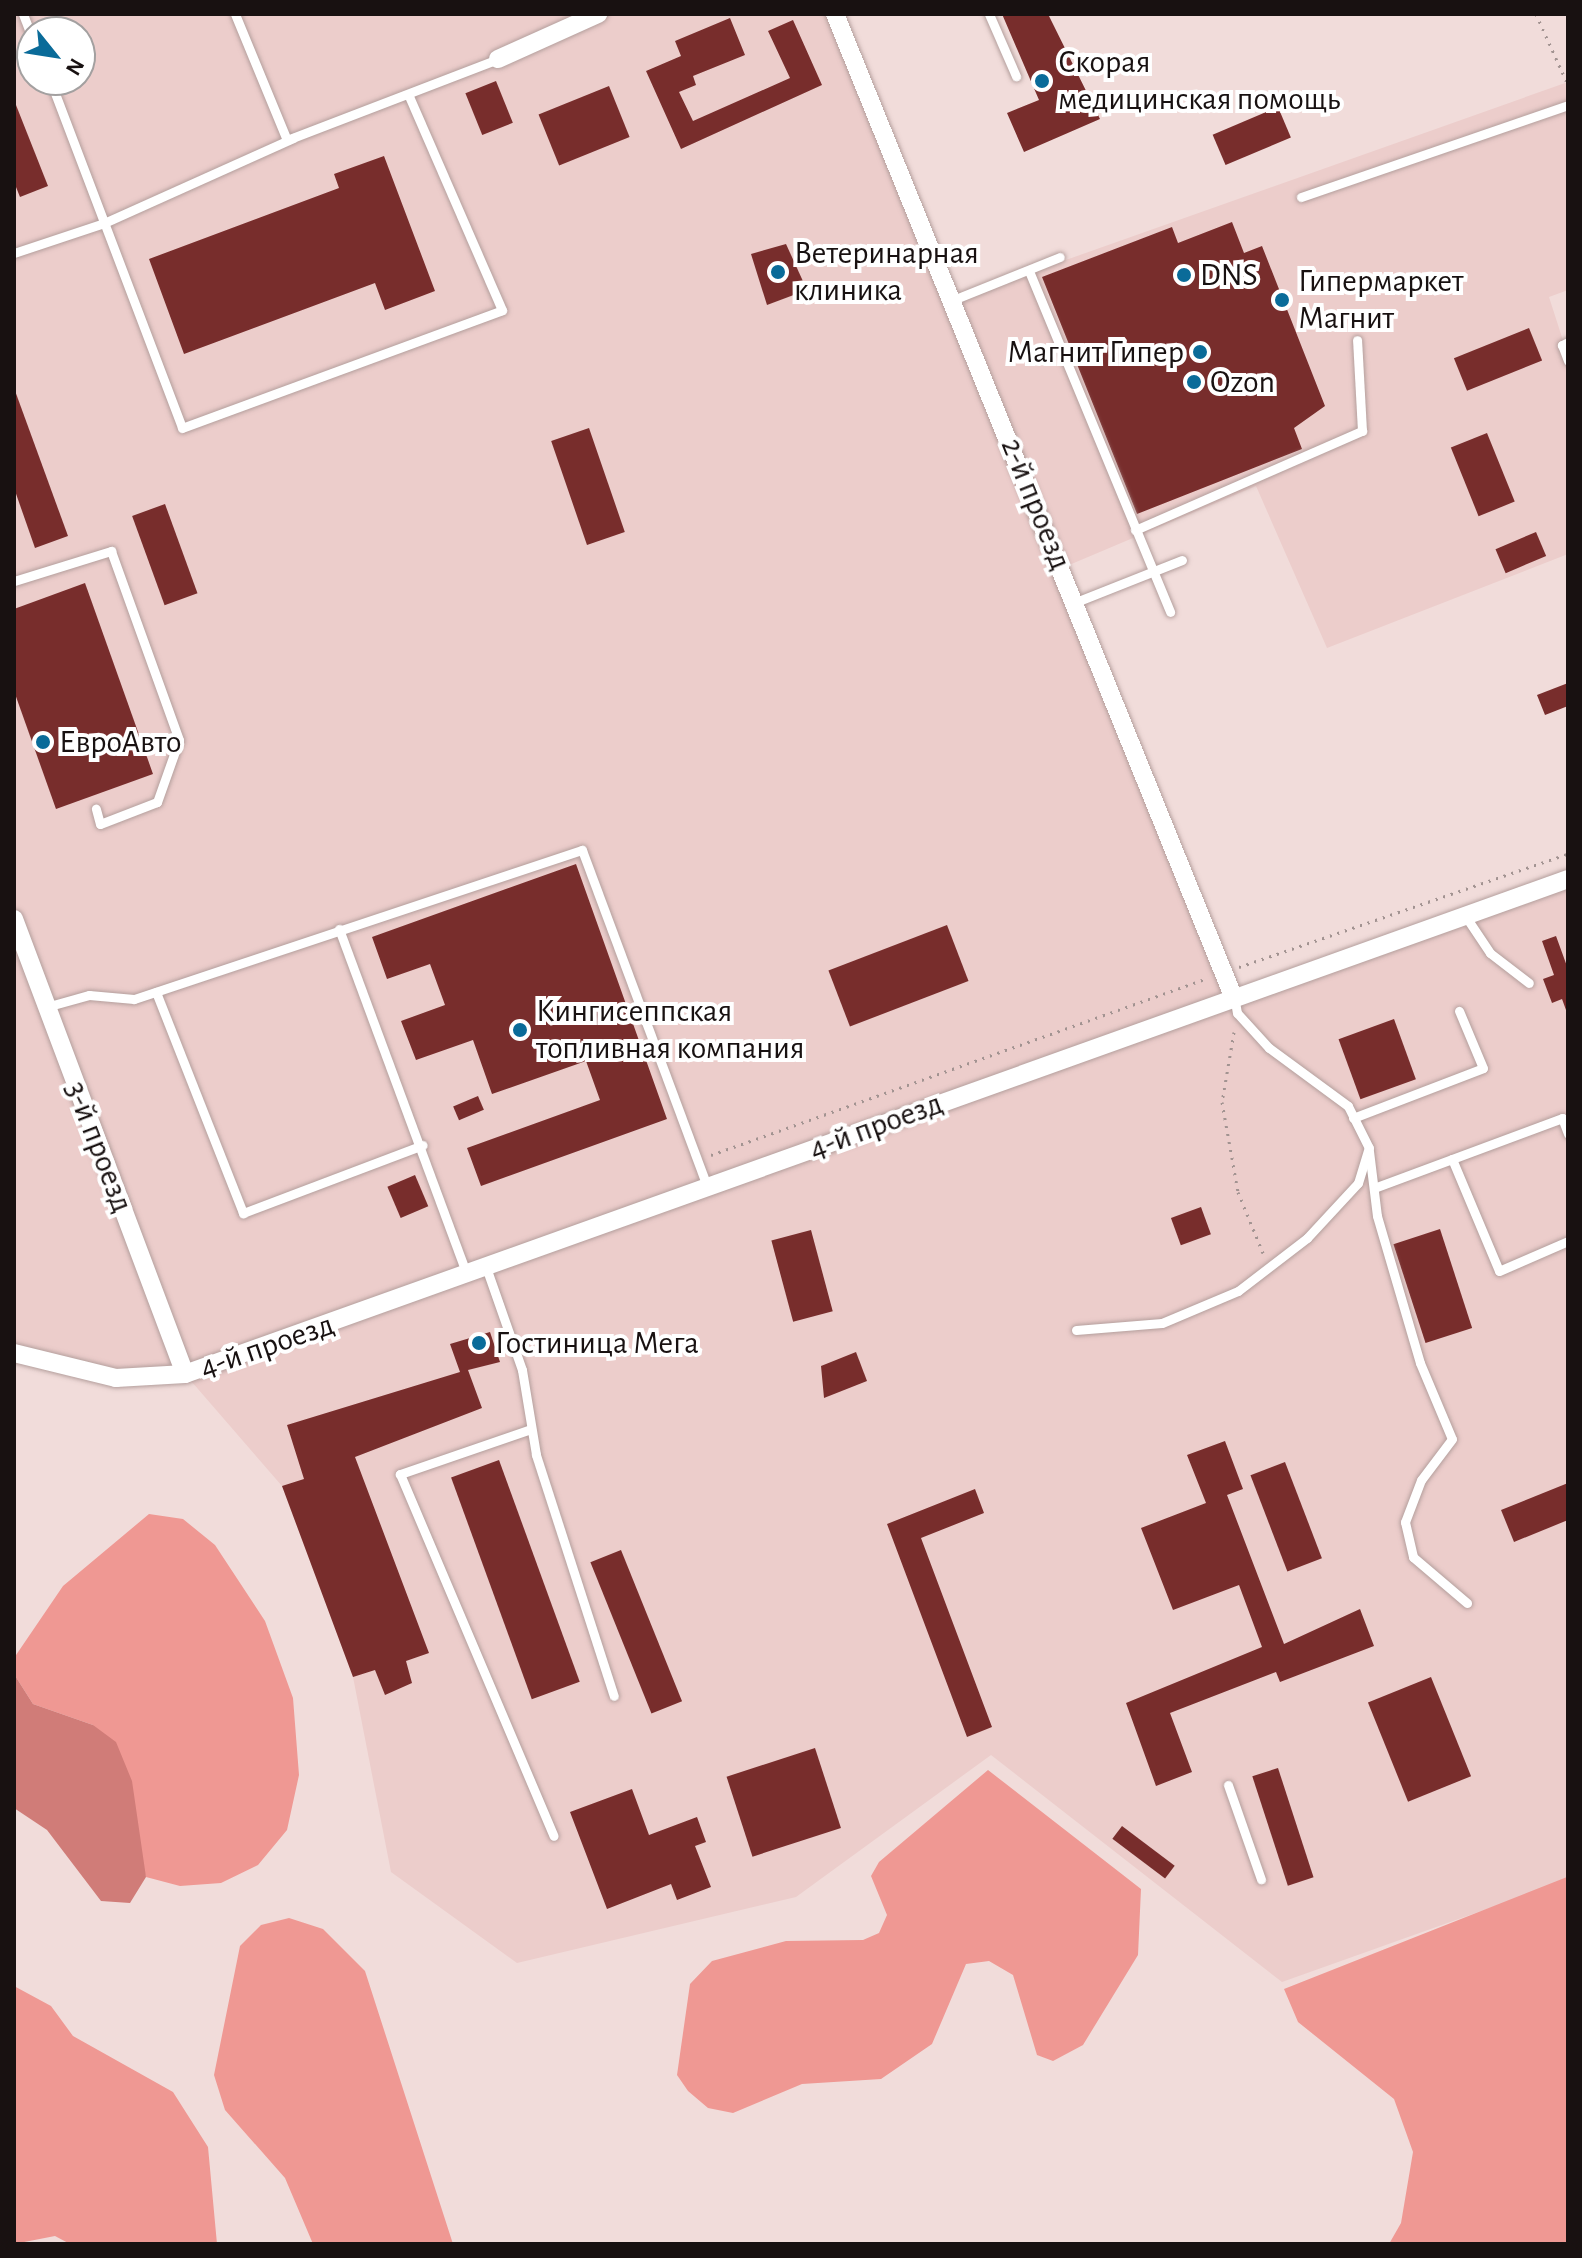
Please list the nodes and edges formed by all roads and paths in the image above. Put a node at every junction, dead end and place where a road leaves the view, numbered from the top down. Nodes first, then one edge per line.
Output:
1 (235, 14) edge
2 (598, 14) edge
3 (835, 14) edge
4 (989, 14) edge
5 (1536, 14) edge
6 (498, 59) joint
7 (1016, 76) dead end
8 (1568, 85) edge
9 (56, 96) edge
10 (409, 96) junction
11 (1568, 105) edge
12 (296, 137) junction
13 (1301, 197) dead end
14 (104, 223) junction
15 (14, 253) edge
16 (1060, 257) dead end
17 (1029, 271) junction
18 (953, 300) junction
19 (1357, 340) dead end
20 (1568, 342) edge
21 (1568, 361) edge
22 (1135, 530) junction
23 (1182, 560) dead end
24 (1152, 572) junction
25 (14, 581) edge
26 (1076, 602) junction
27 (1170, 612) dead end
28 (96, 809) dead end
29 (1568, 854) edge
30 (1568, 879) edge
31 (1464, 914) junction
32 (14, 919) edge
33 (339, 929) junction
34 (1224, 972) junction
35 (1529, 983) dead end
36 (156, 992) junction
37 (1235, 1004) junction
38 (46, 1007) junction
39 (1459, 1011) dead end
40 (1353, 1118) junction
41 (1568, 1134) edge
42 (423, 1145) junction
43 (1369, 1148) junction
44 (1452, 1159) junction
45 (697, 1161) junction
46 (708, 1188) junction
47 (1374, 1188) junction
48 (1568, 1241) edge
49 (1269, 1267) junction
50 (487, 1270) junction
51 (468, 1276) junction
52 (1076, 1330) dead end
53 (14, 1353) edge
54 (185, 1374) junction
55 (531, 1429) junction
56 (1467, 1603) dead end
57 (614, 1696) dead end
58 (1228, 1785) dead end
59 (554, 1836) dead end
60 (1261, 1879) dead end

1 - 12 lane
2 - 6 street
3 - 18 street, 2-й проезд
4 - 7 lane
5 - 8 path
6 - 10 lane
9 - 14 lane
10 - 12 lane
10 - 14 lane
11 - 13 lane
12 - 14 lane
14 - 15 lane
16 - 17 lane
17 - 18 lane
17 - 22 lane
18 - 26 street, 2-й проезд
19 - 22 lane
20 - 21 lane
22 - 24 lane
23 - 24 lane
24 - 26 lane
24 - 27 lane
25 - 28 lane
26 - 34 street, 2-й проезд
29 - 34 path
30 - 31 street, 4-й проезд
31 - 35 lane
31 - 37 street, 4-й проезд
32 - 38 street, 3-й проезд
33 - 36 lane
33 - 42 lane
33 - 45 lane
34 - 37 street, 2-й проезд
34 - 45 path
36 - 38 lane
36 - 42 lane
37 - 40 lane
37 - 46 street, 4-й проезд
37 - 49 path
38 - 54 street, 3-й проезд
39 - 40 lane
40 - 43 lane
41 - 44 lane
42 - 51 lane
43 - 47 lane
43 - 49 lane
44 - 47 lane
44 - 48 lane
45 - 46 lane
46 - 50 street, 4-й проезд
47 - 56 lane
49 - 52 lane
50 - 51 street, 4-й проезд
50 - 55 lane
51 - 54 street, 4-й проезд
53 - 54 street, 4-й проезд
55 - 57 lane
55 - 59 lane
58 - 60 lane

